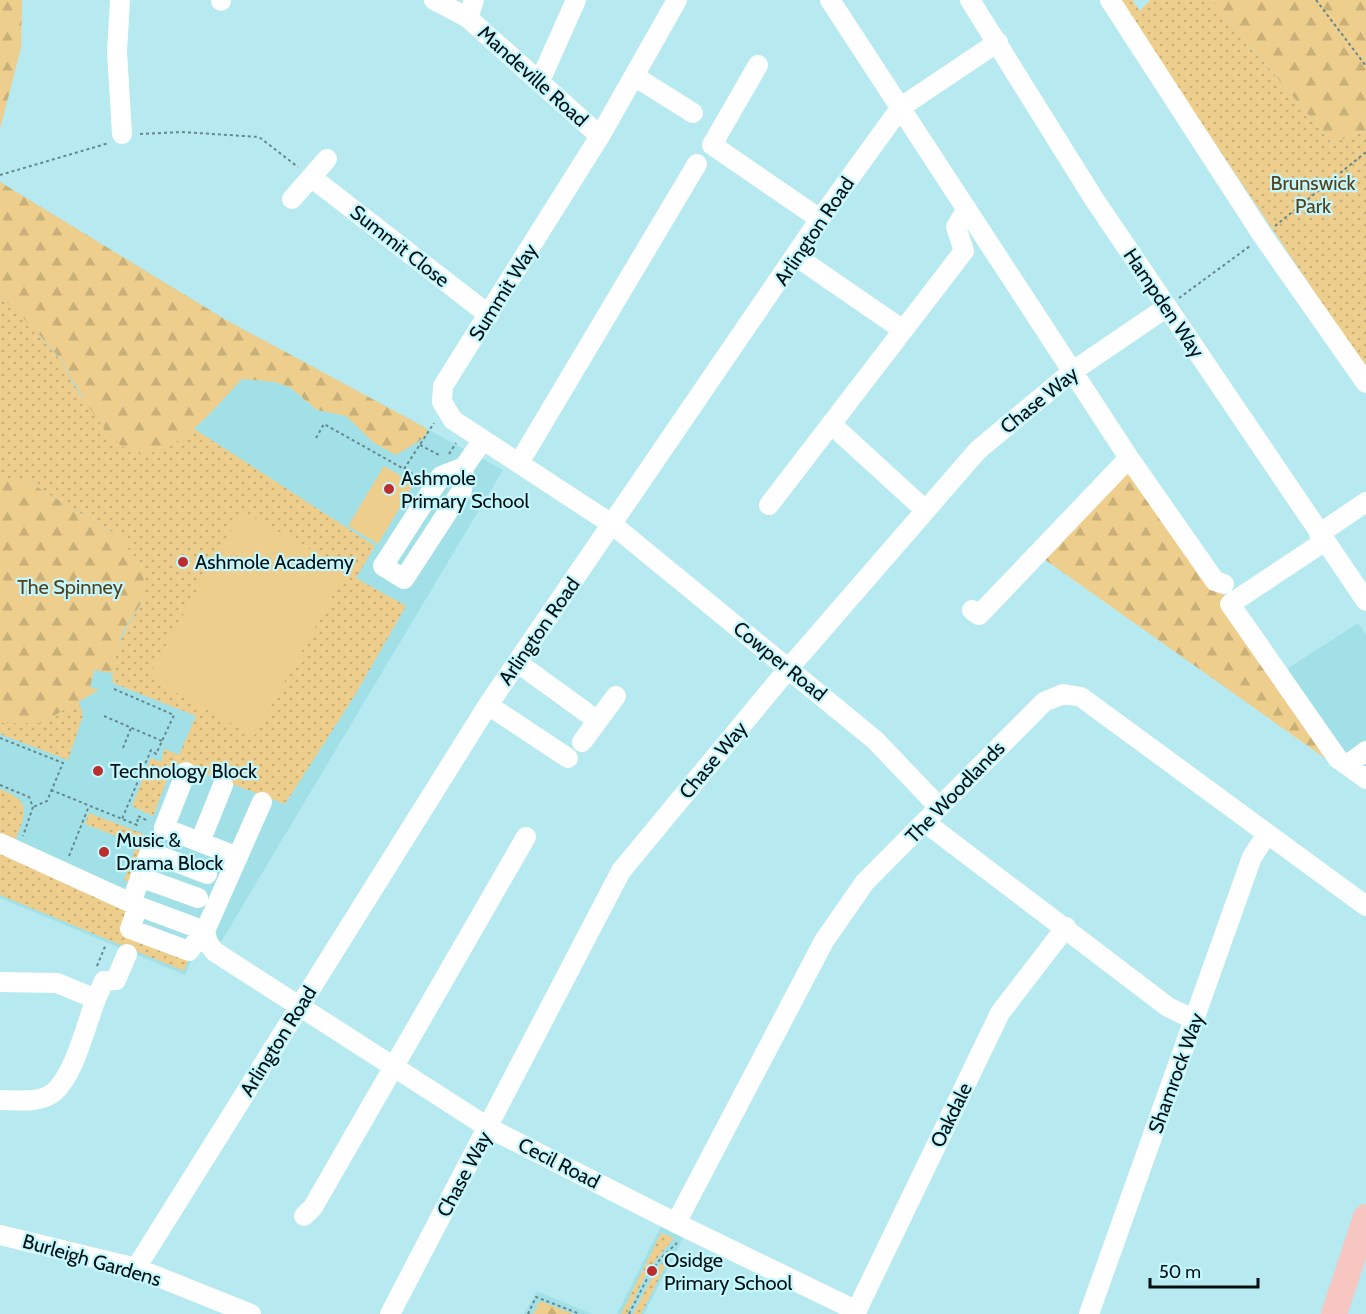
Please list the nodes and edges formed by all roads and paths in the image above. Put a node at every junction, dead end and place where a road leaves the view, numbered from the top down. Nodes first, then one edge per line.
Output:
1 (120, 0) edge
2 (434, 0) edge
3 (576, 0) edge
4 (677, 0) edge
5 (831, 0) edge
6 (970, 0) edge
7 (1110, 0) edge
8 (1316, 0) edge
9 (471, 9) edge
10 (998, 42) junction
11 (758, 65) dead end
12 (1366, 66) edge
13 (634, 76) junction
14 (540, 81) junction
15 (901, 107) junction
16 (693, 113) dead end
17 (122, 134) junction
18 (600, 136) junction
19 (327, 159) dead end
20 (698, 164) dead end
21 (0, 175) edge
22 (311, 177) junction
23 (292, 199) dead end
24 (967, 209) junction
25 (820, 219) junction
26 (797, 257) junction
27 (1167, 307) junction
28 (489, 315) junction
29 (903, 330) junction
30 (1073, 371) junction
31 (1366, 382) edge
32 (448, 412) junction
33 (831, 424) junction
34 (465, 428) junction
35 (316, 438) dead end
36 (483, 440) junction
37 (420, 445) junction
38 (1129, 458) junction
39 (519, 463) junction
40 (464, 467) junction
41 (1366, 502) edge
42 (769, 505) dead end
43 (925, 510) junction
44 (613, 525) junction
45 (1322, 538) junction
46 (1224, 584) dead end
47 (1366, 601) edge
48 (972, 610) dead end
49 (518, 663) junction
50 (789, 668) junction
51 (114, 688) dead end
52 (616, 696) dead end
53 (488, 705) junction
54 (104, 716) dead end
55 (598, 721) junction
56 (131, 728) junction
57 (0, 738) edge
58 (162, 741) junction
59 (123, 748) dead end
60 (1366, 751) edge
61 (1347, 765) junction
62 (186, 772) dead end
63 (1366, 778) edge
64 (0, 785) edge
65 (223, 785) dead end
66 (51, 790) junction
67 (262, 802) dead end
68 (89, 806) junction
69 (33, 807) junction
70 (939, 807) junction
71 (122, 819) junction
72 (926, 823) junction
73 (164, 828) junction
74 (1267, 834) junction
75 (526, 837) dead end
76 (200, 842) junction
77 (9, 846) edge
78 (238, 857) junction
79 (63, 871) junction
80 (207, 874) dead end
81 (140, 877) junction
82 (198, 898) dead end
83 (134, 904) junction
84 (1365, 904) edge
85 (1066, 927) junction
86 (209, 942) junction
87 (127, 954) dead end
88 (0, 982) edge
89 (96, 999) junction
90 (299, 1008) junction
91 (1195, 1020) junction
92 (396, 1066) junction
93 (0, 1100) edge
94 (489, 1128) junction
95 (304, 1216) dead end
96 (1366, 1217) edge
97 (680, 1225) junction
98 (0, 1234) edge
99 (136, 1268) junction
100 (856, 1312) edge
101 (251, 1314) edge
102 (390, 1314) edge
103 (528, 1314) edge
104 (580, 1314) edge
105 (629, 1314) edge
106 (1089, 1314) edge
107 (1334, 1314) edge

1 - 17 street
2 - 9 street, Mandeville Road
3 - 14 street
4 - 13 street, Summit Way
5 - 15 street
6 - 10 street, Hampden Way
7 - 31 street
8 - 12 path
9 - 14 street, Mandeville Road
10 - 15 street, Arlington Road
10 - 27 street, Hampden Way
11 - 25 street
13 - 16 street
13 - 18 street, Summit Way
14 - 18 street, Mandeville Road
15 - 24 street
15 - 25 street, Arlington Road
17 - 21 path
17 - 22 path
18 - 28 street, Summit Way
19 - 22 street
20 - 39 street
22 - 23 street
22 - 28 street, Summit Close
24 - 29 street
24 - 30 street
25 - 26 street, Arlington Road
26 - 29 street
26 - 44 street, Arlington Road
27 - 30 street, Chase Way
27 - 45 street, Hampden Way
28 - 32 street, Summit Way
29 - 33 street
30 - 38 street
30 - 43 street, Chase Way
32 - 34 street
32 - 37 path
33 - 42 street
33 - 43 street
34 - 36 street
34 - 37 path
35 - 37 path
36 - 39 street
36 - 40 street
38 - 46 street
38 - 48 street
39 - 44 street
40 - 40 street
41 - 45 street
43 - 50 street, Chase Way
44 - 49 street, Arlington Road
44 - 50 street, Cowper Road
45 - 47 street, Hampden Way
45 - 61 street
49 - 53 street, Arlington Road
49 - 55 street
50 - 70 street, Cowper Road
50 - 94 street, Chase Way
51 - 58 path
52 - 55 street
53 - 55 street
53 - 90 street, Arlington Road
54 - 56 path
56 - 58 path
56 - 59 path
57 - 66 path
58 - 71 path
60 - 61 street
61 - 63 street
62 - 73 street
64 - 69 path
65 - 76 street
66 - 68 path
66 - 69 path
67 - 78 street
68 - 71 path
68 - 79 path
69 - 77 path
70 - 72 street, The Woodlands
70 - 74 street, The Woodlands
71 - 73 path
72 - 85 street
72 - 97 street, The Woodlands
73 - 76 street
74 - 84 street, The Woodlands
74 - 91 street, Shamrock Way
75 - 92 street
76 - 78 street
77 - 79 street
78 - 86 street
79 - 83 street
80 - 81 street
81 - 82 street
81 - 83 street
83 - 86 street
85 - 91 street
85 - 100 street, Oakdale
86 - 90 street, Cecil Road
87 - 89 street
88 - 89 street
89 - 93 street
90 - 92 street, Cecil Road
90 - 99 street, Arlington Road
91 - 106 street, Shamrock Way
92 - 94 street, Cecil Road
92 - 95 street
94 - 97 street, Cecil Road
94 - 102 street, Chase Way
96 - 107 main road
97 - 100 street, Cecil Road
97 - 105 path
98 - 99 street, Burleigh Gardens
99 - 101 street, Burleigh Gardens
103 - 104 path

